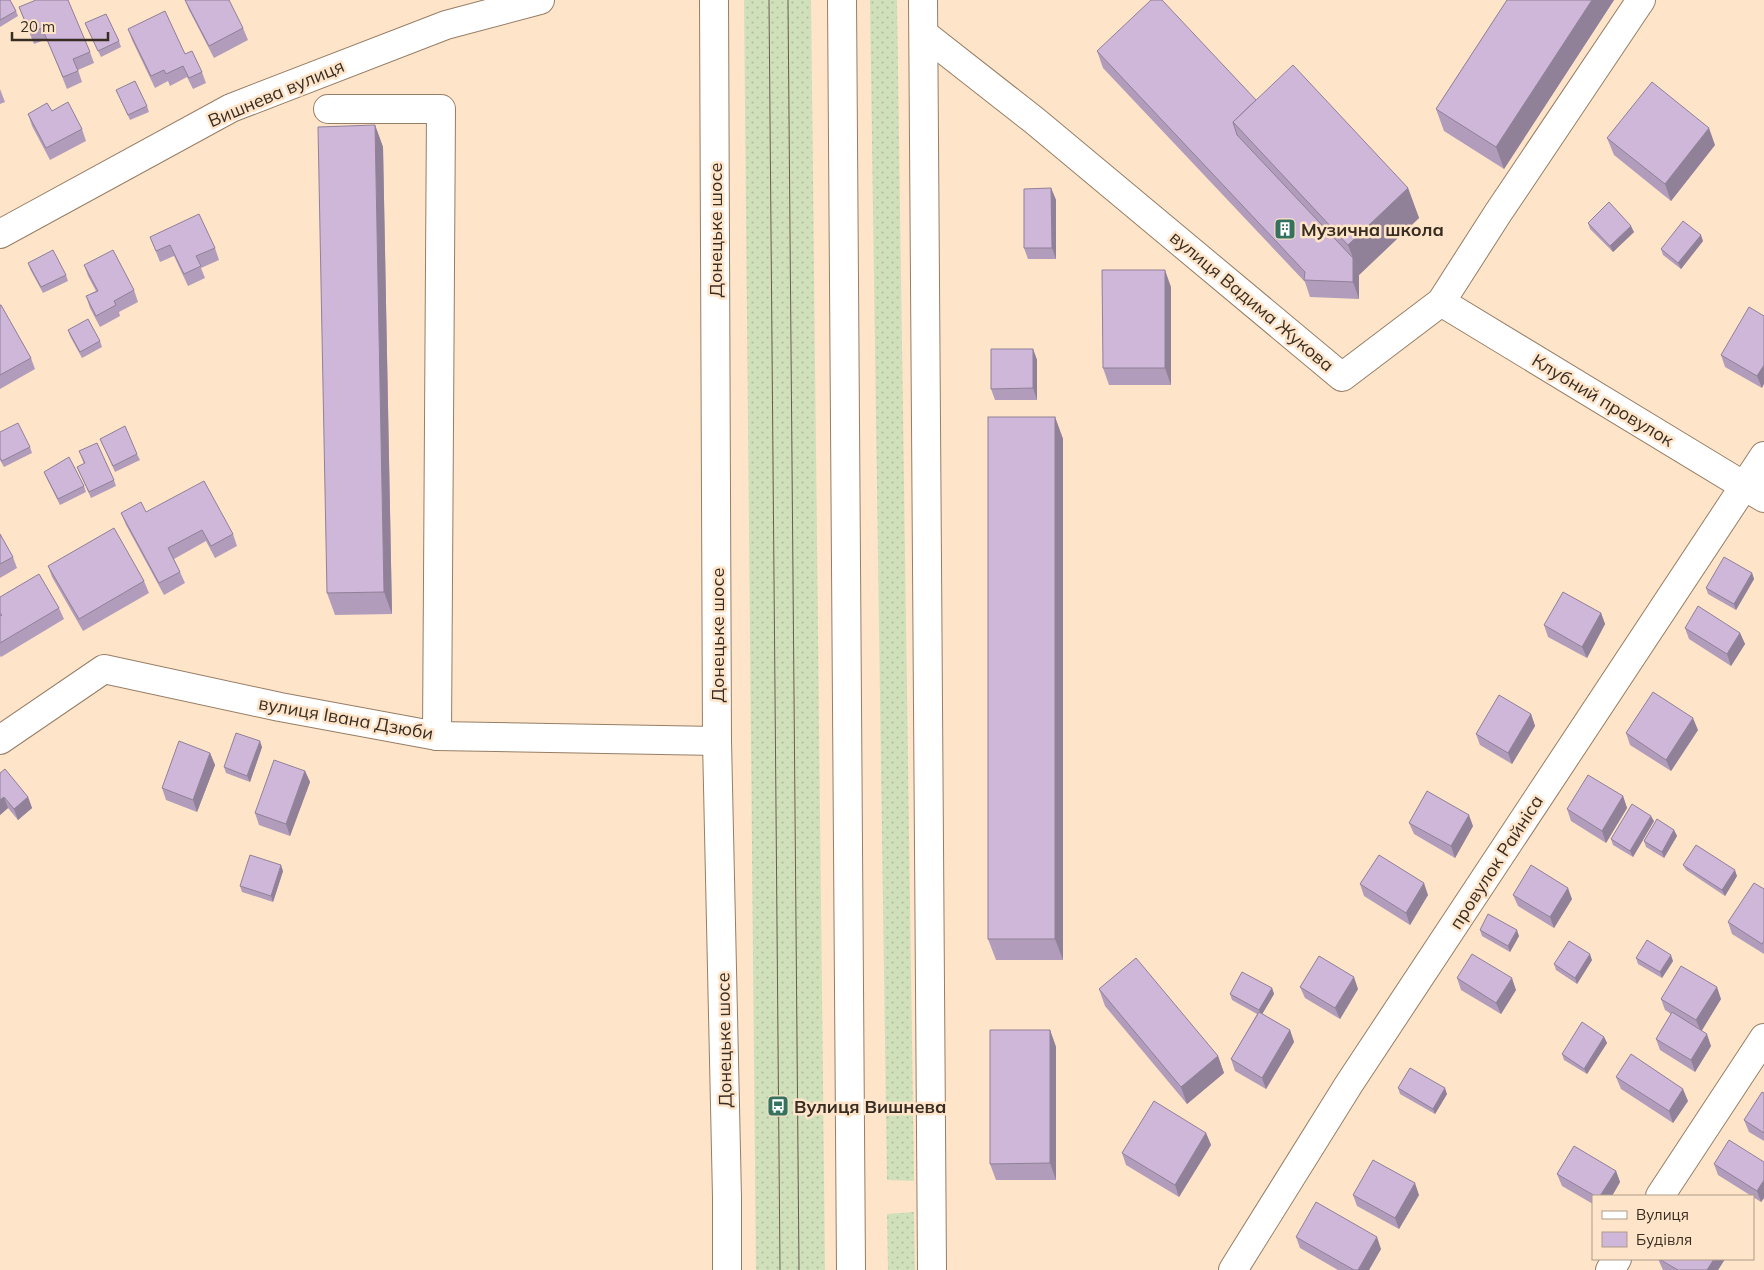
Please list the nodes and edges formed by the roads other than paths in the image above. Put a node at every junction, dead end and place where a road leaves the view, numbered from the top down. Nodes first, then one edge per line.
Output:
1 (540, 0) edge
2 (714, 0) edge
3 (842, 0) edge
4 (924, 0) edge
5 (1641, 0) edge
6 (924, 34) junction
7 (328, 110) dead end
8 (0, 234) edge
9 (1441, 302) junction
10 (1764, 456) edge
11 (1754, 492) edge
12 (437, 736) junction
13 (0, 740) edge
14 (717, 741) junction
15 (1764, 1038) edge
16 (1661, 1195) edge
17 (726, 1270) edge
18 (851, 1270) edge
19 (932, 1270) edge
20 (1233, 1270) edge

1 - 8 main road, Вишнева вулиця
2 - 14 main road, Донецьке шосе
3 - 18 main road
4 - 6 main road
5 - 9 main road, вулиця Вадима Жукова
6 - 9 main road, вулиця Вадима Жукова
6 - 19 main road
7 - 12 main road
9 - 11 main road, Клубний провулок
10 - 11 main road, провулок Райніса
11 - 20 main road, провулок Райніса
12 - 13 main road, вулиця Івана Дзюби
12 - 14 main road, вулиця Івана Дзюби
14 - 17 main road, Донецьке шосе
15 - 16 main road

